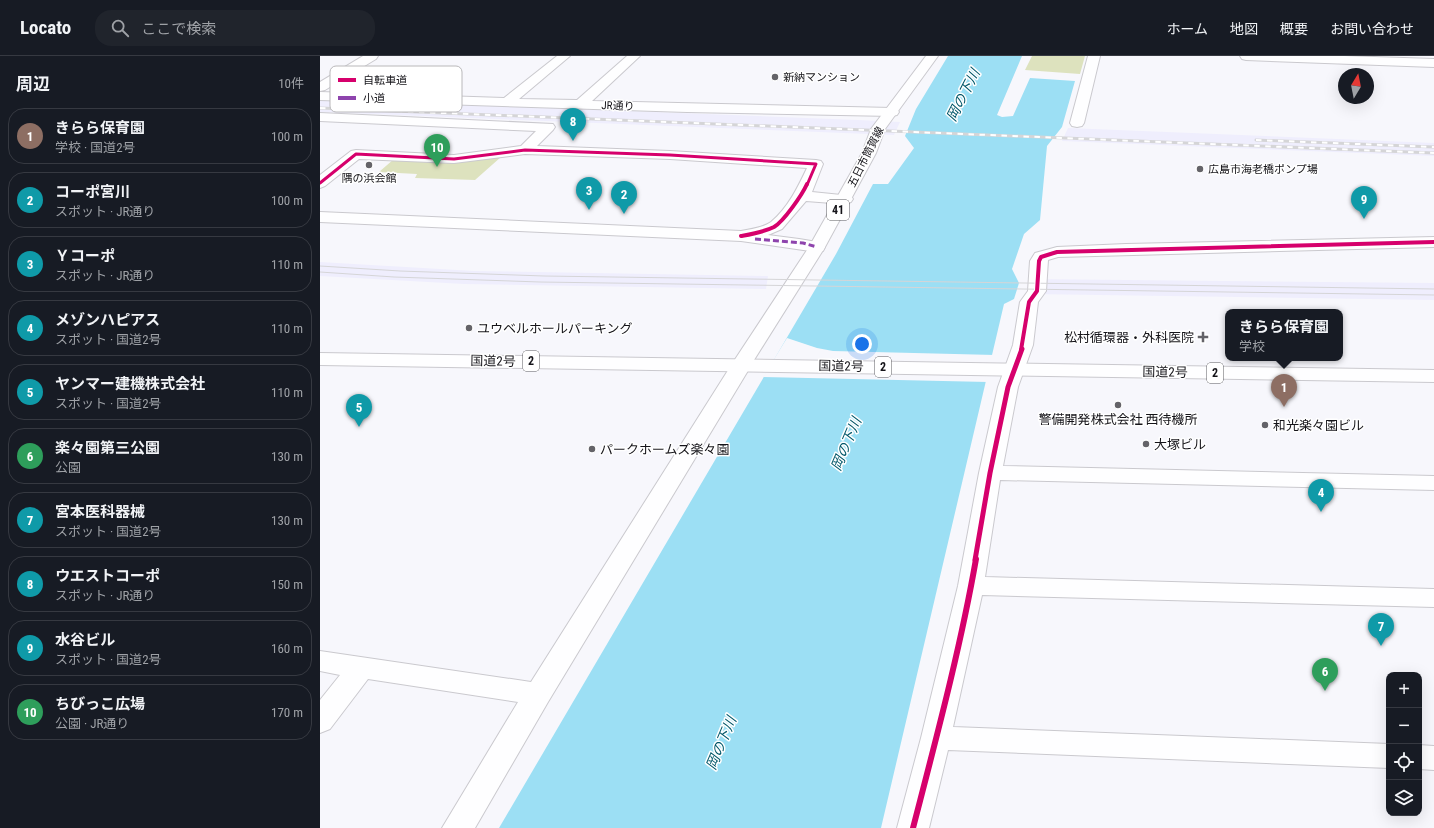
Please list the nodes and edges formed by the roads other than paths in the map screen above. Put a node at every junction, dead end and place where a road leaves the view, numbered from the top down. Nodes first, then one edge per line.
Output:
1 (372, 56) edge
2 (564, 56) edge
3 (634, 56) edge
4 (932, 56) edge
5 (1094, 56) edge
6 (1246, 56) edge
7 (1434, 63) edge
8 (355, 66) edge
9 (330, 81) edge
10 (320, 87) edge
11 (320, 96) edge
12 (330, 96) edge
13 (462, 101) edge
14 (507, 102) junction
15 (582, 104) junction
16 (892, 112) junction
17 (320, 118) edge
18 (1077, 123) dead end
19 (525, 150) junction
20 (320, 183) edge
21 (802, 196) junction
22 (845, 199) junction
23 (320, 217) edge
24 (748, 237) junction
25 (1434, 242) edge
26 (818, 247) junction
27 (320, 359) edge
28 (742, 364) junction
29 (1005, 369) junction
30 (1434, 376) edge
31 (990, 473) junction
32 (1434, 483) edge
33 (970, 586) junction
34 (1434, 598) edge
35 (320, 662) edge
36 (362, 667) junction
37 (538, 694) junction
38 (320, 721) edge
39 (936, 738) junction
40 (1386, 756) edge
41 (1422, 757) edge
42 (1434, 758) edge
43 (458, 828) edge
44 (913, 828) edge

1 - 8 main road
2 - 14 main road
3 - 15 main road
4 - 16 main road, 五日市筒賀線 / 41
5 - 18 main road
6 - 7 main road
9 - 10 main road
11 - 12 main road, JR通り
13 - 14 main road, JR通り
14 - 15 main road, JR通り
15 - 16 main road, JR通り
16 - 22 main road, 五日市筒賀線 / 41
17 - 19 main road
19 - 20 main road
19 - 21 main road
21 - 22 main road
21 - 24 main road
22 - 26 main road, 五日市筒賀線 / 41
23 - 24 main road
24 - 26 main road
25 - 29 main road
26 - 28 main road, 五日市筒賀線 / 41
27 - 28 main road, 国道2号 / 2
28 - 29 main road, 国道2号 / 2
28 - 37 main road, 五日市筒賀線
29 - 30 main road, 国道2号 / 2
29 - 31 main road
31 - 32 main road
31 - 33 main road
33 - 34 main road
33 - 39 main road
35 - 36 main road
36 - 37 main road
36 - 38 main road
37 - 43 main road, 五日市筒賀線
39 - 40 main road
39 - 44 main road
41 - 42 main road

